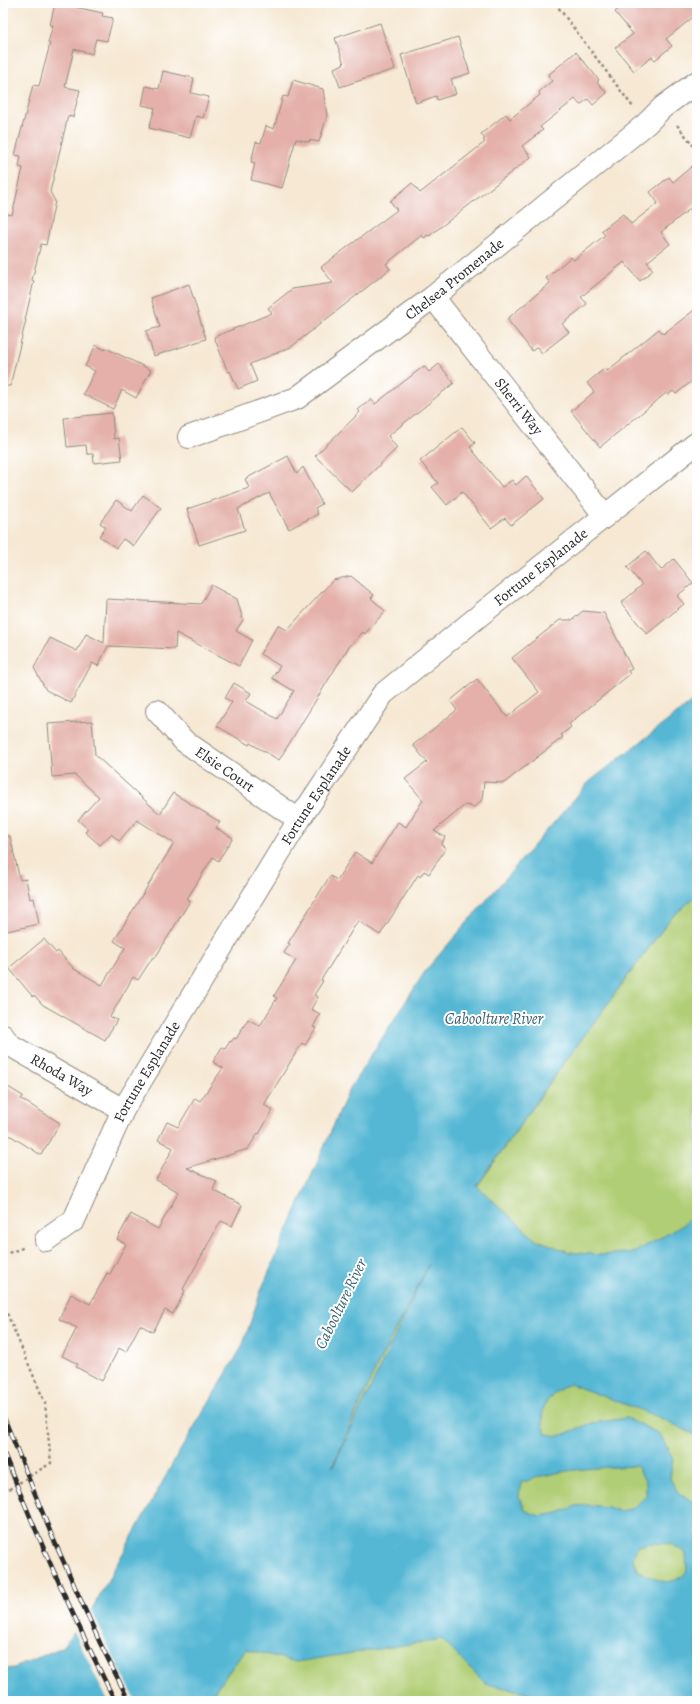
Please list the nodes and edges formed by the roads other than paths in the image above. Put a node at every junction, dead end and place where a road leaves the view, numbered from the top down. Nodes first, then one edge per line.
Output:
1 (697, 82) edge
2 (433, 297) junction
3 (189, 437) dead end
4 (697, 443) edge
5 (605, 516) junction
6 (157, 711) dead end
7 (299, 820) junction
8 (3, 1036) edge
9 (123, 1110) junction
10 (46, 1240) dead end

1 - 2 street, Chelsea Promenade
2 - 3 street, Chelsea Promenade
2 - 5 street, Sherri Way
4 - 5 street, Fortune Esplanade
5 - 7 street, Fortune Esplanade
6 - 7 street, Elsie Court
7 - 9 street, Fortune Esplanade
8 - 9 street, Rhoda Way
9 - 10 street, Fortune Esplanade

